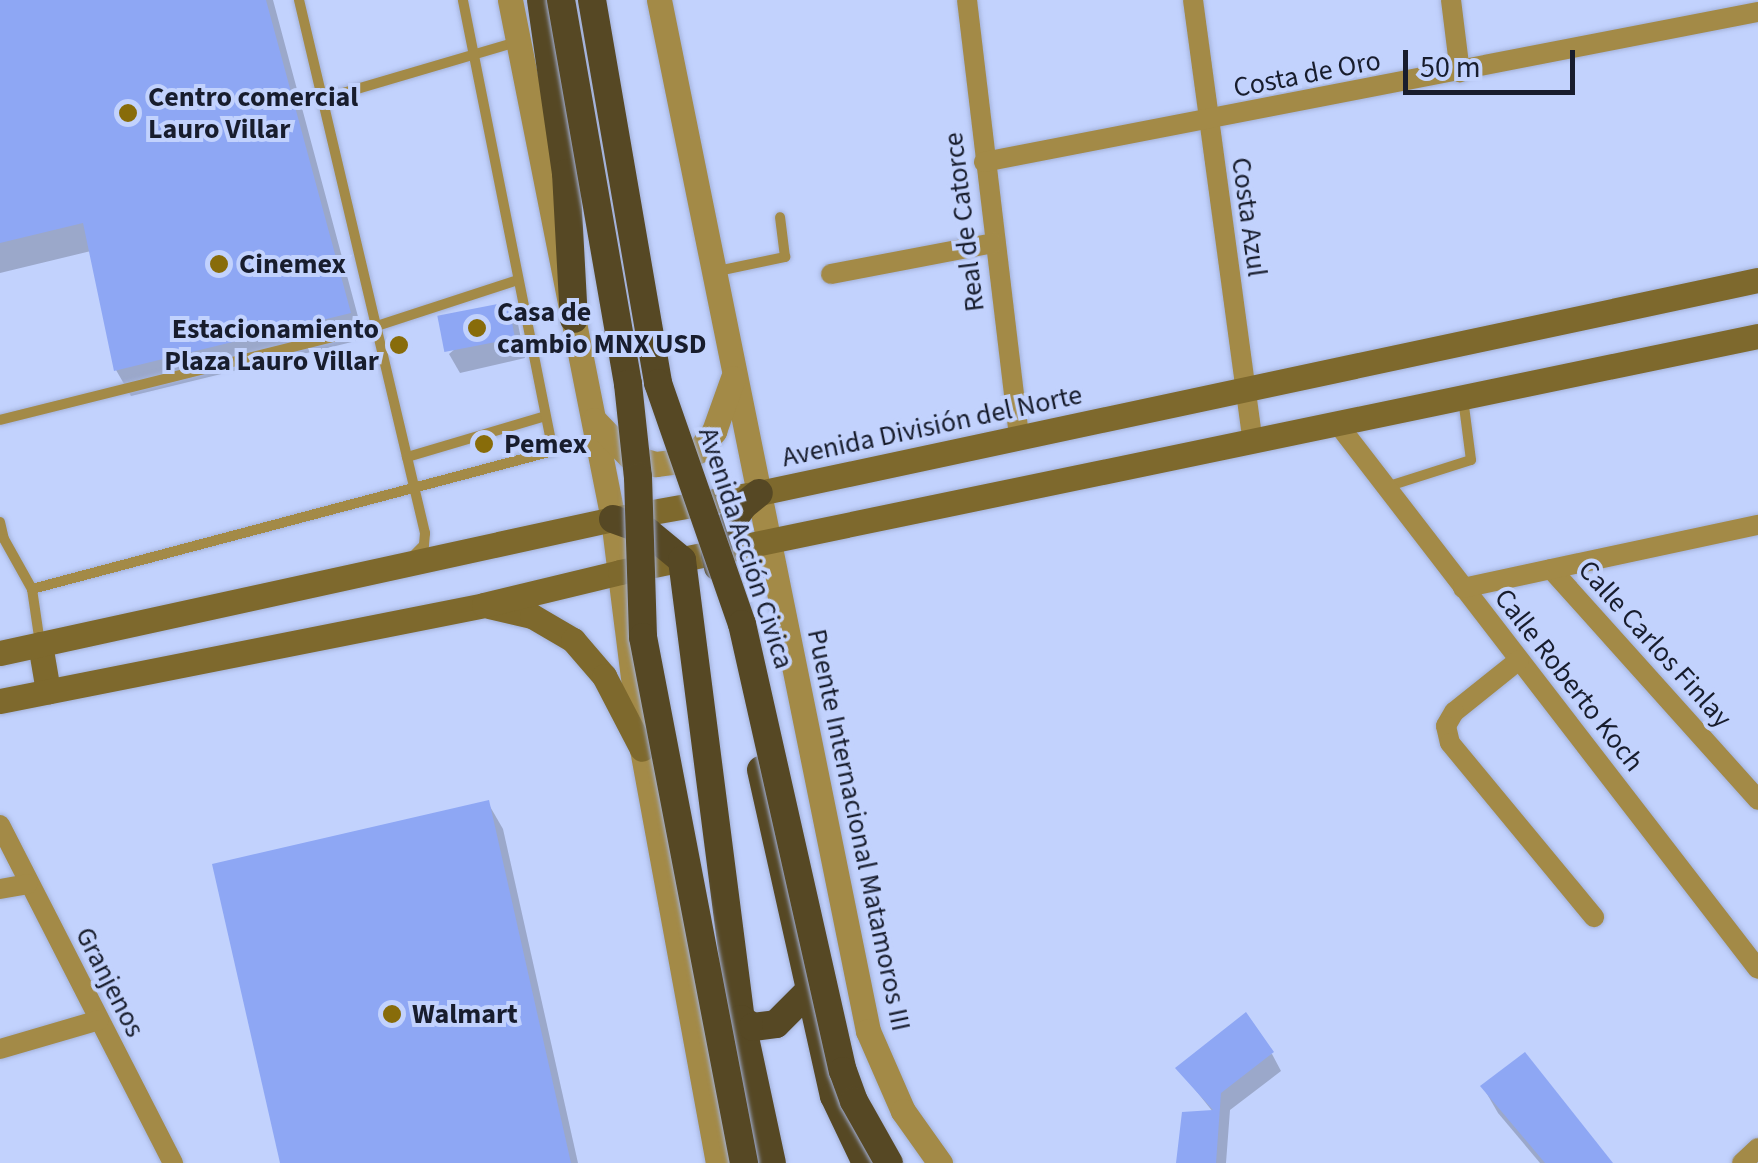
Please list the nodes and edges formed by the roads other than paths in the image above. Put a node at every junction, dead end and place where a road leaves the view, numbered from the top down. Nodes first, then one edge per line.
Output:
1 (299, 0) edge
2 (463, 0) edge
3 (510, 0) edge
4 (541, 0) edge
5 (561, 0) edge
6 (592, 0) edge
7 (659, 0) edge
8 (967, 0) edge
9 (1193, 0) edge
10 (1451, 0) edge
11 (1751, 8) edge
12 (518, 42) junction
13 (474, 52) junction
14 (1460, 72) junction
15 (322, 98) junction
16 (1208, 122) junction
17 (984, 162) junction
18 (780, 216) dead end
19 (993, 242) junction
20 (714, 272) junction
21 (831, 274) dead end
22 (518, 280) junction
23 (1758, 280) edge
24 (574, 319) junction
25 (377, 326) junction
26 (1758, 336) edge
27 (734, 374) junction
28 (1246, 389) junction
29 (1463, 397) junction
30 (545, 414) junction
31 (591, 416) junction
32 (0, 420) edge
33 (1337, 424) junction
34 (1019, 438) junction
35 (1253, 441) junction
36 (407, 455) junction
37 (414, 487) junction
38 (1386, 487) junction
39 (759, 493) junction
40 (613, 519) junction
41 (0, 522) edge
42 (1756, 528) edge
43 (425, 533) junction
44 (769, 544) junction
45 (455, 554) junction
46 (715, 554) junction
47 (682, 560) junction
48 (398, 566) junction
49 (1550, 569) junction
50 (620, 572) junction
51 (32, 588) junction
52 (1463, 588) junction
53 (484, 605) junction
54 (40, 644) junction
55 (0, 653) edge
56 (1519, 660) junction
57 (48, 691) junction
58 (0, 700) edge
59 (642, 749) junction
60 (1758, 800) edge
61 (0, 825) edge
62 (28, 884) junction
63 (0, 889) edge
64 (1594, 917) dead end
65 (1758, 969) edge
66 (809, 991) junction
67 (740, 1019) junction
68 (99, 1020) junction
69 (0, 1049) edge
70 (1758, 1148) edge
71 (174, 1163) edge
72 (718, 1163) edge
73 (744, 1163) edge
74 (772, 1163) edge
75 (866, 1163) edge
76 (889, 1163) edge
77 (940, 1163) edge
78 (1742, 1163) edge

1 - 15 lane
2 - 13 lane
3 - 12 street
4 - 24 highway
5 - 73 highway, bridge
6 - 76 highway, Avenida Acción Civica, bridge
7 - 20 street, Avenida Acción Civica
8 - 17 street, Real de Catorce
9 - 16 street, Costa Azul
10 - 14 street
11 - 14 street, Costa de Oro
12 - 13 lane
12 - 24 street
13 - 15 lane
13 - 22 lane
14 - 16 street, Costa de Oro
15 - 25 lane
16 - 17 street, Costa de Oro
16 - 28 street, Costa Azul
17 - 19 street, Real de Catorce
18 - 20 lane
19 - 21 street
19 - 34 street, Real de Catorce
20 - 27 street, Avenida Acción Civica
22 - 25 lane
22 - 30 lane
23 - 28 main road, Avenida División del Norte
24 - 31 street
25 - 32 lane
25 - 36 lane
26 - 29 main road
27 - 31 street
27 - 39 street, Avenida Acción Civica
28 - 34 main road, Avenida División del Norte
28 - 35 street, Costa Azul
29 - 33 main road
29 - 38 lane
30 - 36 lane
30 - 37 lane
31 - 40 street
33 - 35 main road
33 - 38 street, Calle Roberto Koch
34 - 39 main road, Avenida División del Norte
35 - 44 main road
36 - 37 lane
37 - 43 lane
37 - 51 lane
38 - 52 street, Calle Roberto Koch
39 - 40 main road, Avenida División del Norte
39 - 44 street, Puente Internacional Matamoros III
39 - 46 highway
40 - 45 main road, Avenida División del Norte
40 - 47 highway
40 - 50 street
41 - 51 lane
42 - 49 street
43 - 45 lane
43 - 48 lane
44 - 46 main road
44 - 77 street, Puente Internacional Matamoros III
45 - 48 main road, Avenida División del Norte
46 - 47 main road
46 - 66 highway
47 - 50 main road
47 - 67 highway
48 - 54 main road, Avenida División del Norte
49 - 52 street
49 - 60 street, Calle Carlos Finlay
50 - 53 main road
50 - 59 street
51 - 54 lane
52 - 56 street, Calle Roberto Koch
53 - 57 main road
53 - 59 main road
54 - 55 main road, Avenida División del Norte
54 - 57 main road
56 - 64 street
56 - 65 street, Calle Roberto Koch
57 - 58 main road
59 - 72 street
61 - 62 street, Granjenos
62 - 63 street
62 - 68 street, Granjenos
66 - 67 highway
66 - 75 highway
67 - 74 highway
68 - 69 street
68 - 71 street, Granjenos
70 - 78 street

